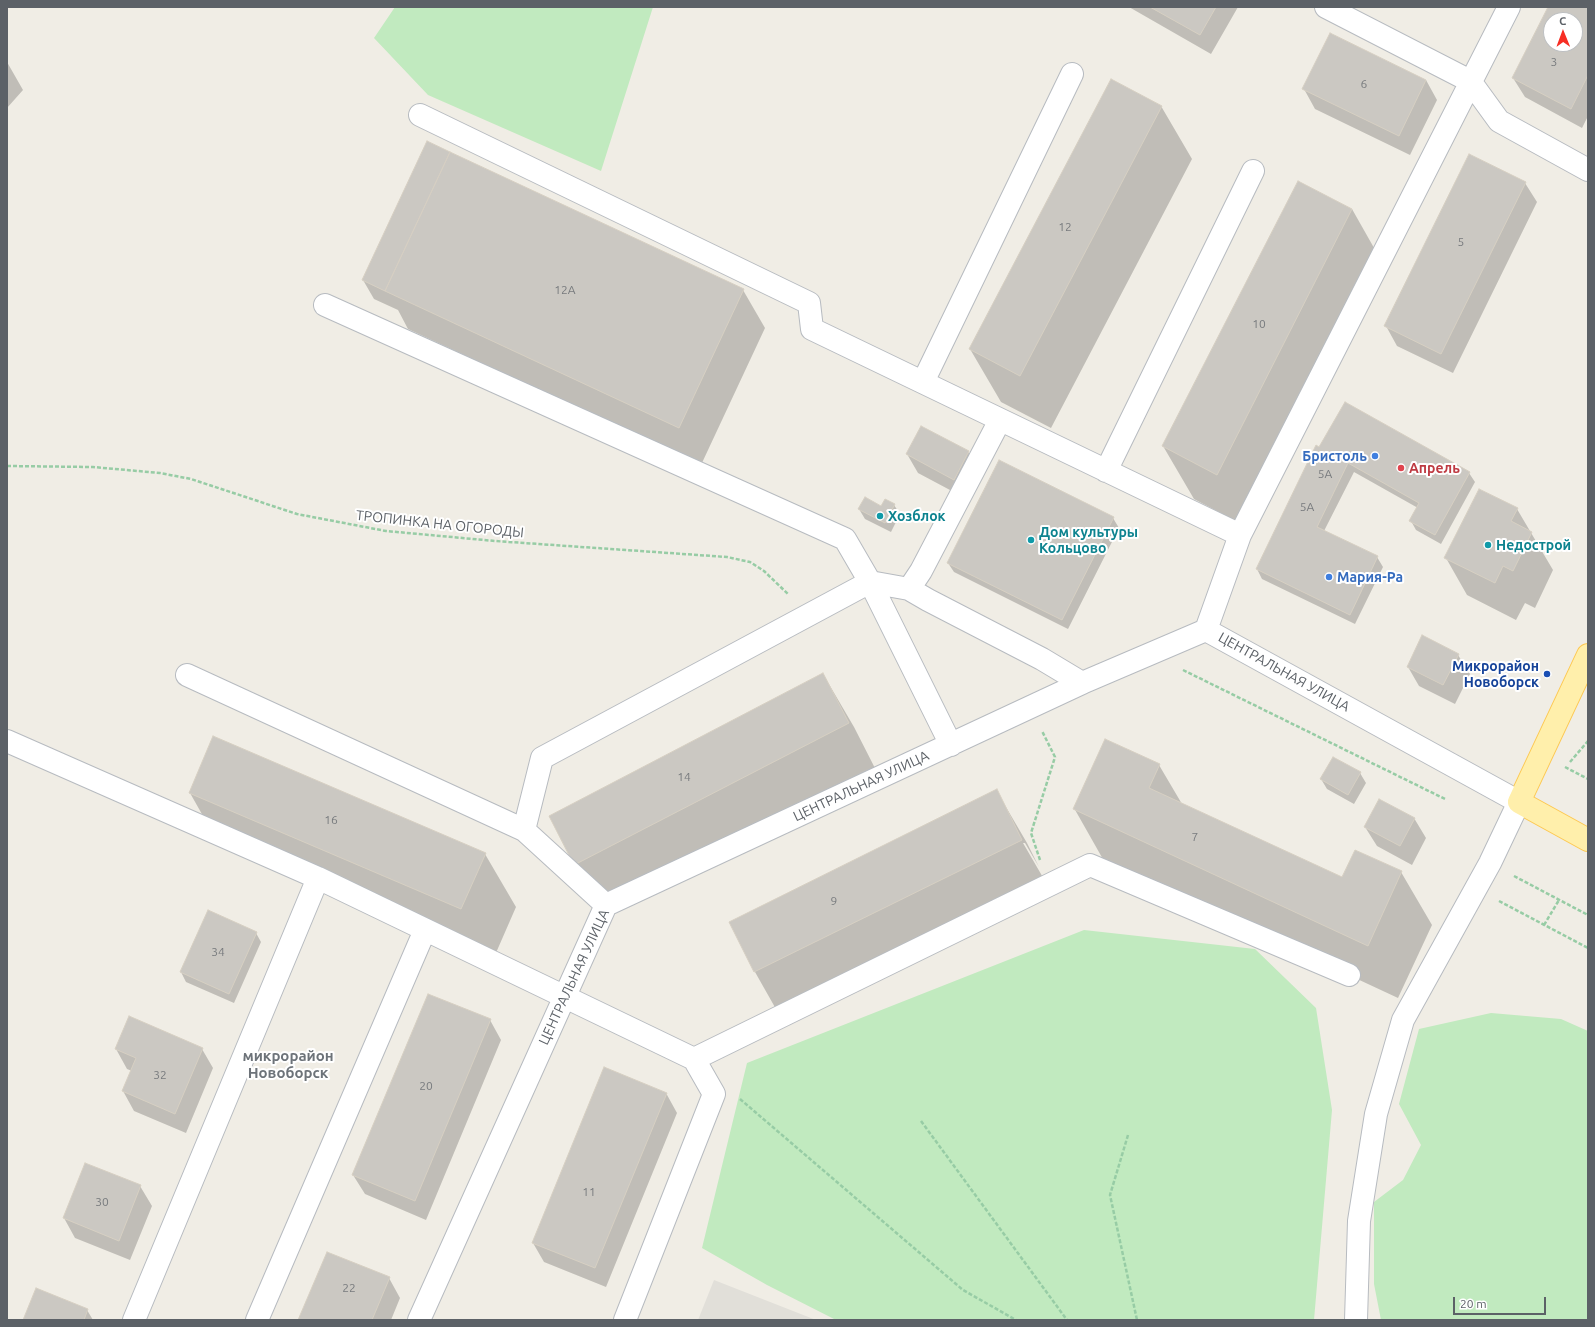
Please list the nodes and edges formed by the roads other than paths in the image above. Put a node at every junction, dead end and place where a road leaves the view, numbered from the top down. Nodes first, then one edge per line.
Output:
1 (1326, 7) edge
2 (1509, 7) edge
3 (1072, 74) dead end
4 (1470, 81) junction
5 (420, 115) dead end
6 (1588, 170) edge
7 (1253, 171) dead end
8 (326, 305) dead end
9 (923, 382) junction
10 (1000, 420) junction
11 (1106, 471) junction
12 (1240, 535) junction
13 (870, 582) junction
14 (910, 589) junction
15 (1206, 630) junction
16 (1588, 655) edge
17 (187, 675) dead end
18 (1082, 683) junction
19 (7, 741) edge
20 (951, 745) junction
21 (1519, 802) junction
22 (524, 830) junction
23 (1588, 840) edge
24 (318, 878) junction
25 (606, 905) junction
26 (425, 930) junction
27 (1349, 975) dead end
28 (564, 997) junction
29 (694, 1060) junction
30 (134, 1320) edge
31 (257, 1320) edge
32 (418, 1320) edge
33 (625, 1320) edge
34 (1356, 1320) edge

1 - 4 street
2 - 4 street
3 - 9 street
4 - 6 street
4 - 12 street
5 - 9 street
7 - 11 street
8 - 13 street
9 - 10 street
10 - 11 street
10 - 14 street
11 - 12 street
12 - 15 street
13 - 14 street
13 - 20 street
13 - 22 street
14 - 18 street
15 - 18 street, ЦЕНТРАЛЬНАЯ УЛИЦА
15 - 21 street, ЦЕНТРАЛЬНАЯ УЛИЦА
16 - 21 main road
17 - 22 street
18 - 20 street, ЦЕНТРАЛЬНАЯ УЛИЦА
19 - 24 street
20 - 25 street, ЦЕНТРАЛЬНАЯ УЛИЦА
21 - 23 main road
21 - 34 street
22 - 25 street
24 - 26 street
24 - 30 street
25 - 28 street, ЦЕНТРАЛЬНАЯ УЛИЦА
26 - 28 street
26 - 31 street
27 - 29 street
28 - 29 street
28 - 32 street, ЦЕНТРАЛЬНАЯ УЛИЦА
29 - 33 street

